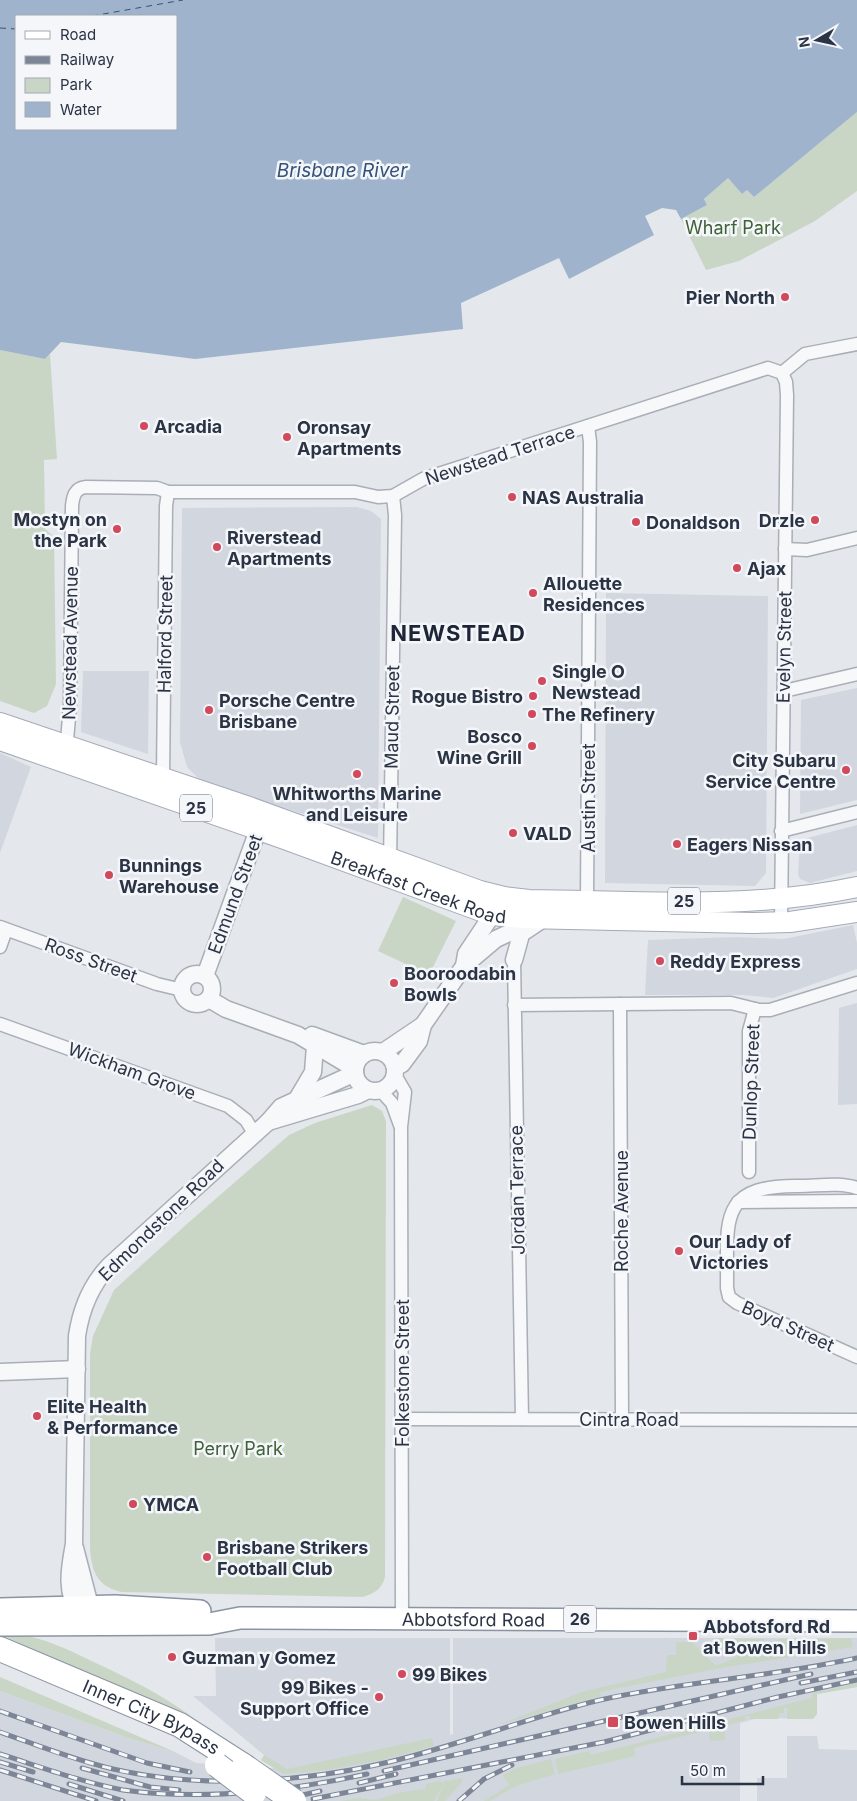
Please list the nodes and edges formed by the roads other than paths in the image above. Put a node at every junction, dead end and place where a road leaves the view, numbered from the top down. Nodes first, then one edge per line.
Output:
1 (857, 344) edge
2 (782, 373) junction
3 (588, 426) junction
4 (168, 492) junction
5 (393, 496) junction
6 (857, 538) edge
7 (786, 549) junction
8 (857, 674) edge
9 (784, 691) junction
10 (0, 722) edge
11 (0, 740) edge
12 (66, 753) junction
13 (163, 777) junction
14 (857, 812) edge
15 (262, 821) junction
16 (781, 831) junction
17 (389, 868) junction
18 (857, 888) edge
19 (504, 898) junction
20 (780, 899) junction
21 (587, 900) junction
22 (857, 912) edge
23 (492, 915) junction
24 (543, 919) junction
25 (780, 922) junction
26 (3, 928) edge
27 (522, 931) junction
28 (0, 947) edge
29 (514, 960) joint
30 (464, 966) junction
31 (205, 976) junction
32 (857, 983) edge
33 (182, 990) junction
34 (209, 999) junction
35 (620, 1004) junction
36 (514, 1005) junction
37 (756, 1009) junction
38 (0, 1024) edge
39 (423, 1025) junction
40 (298, 1035) junction
41 (315, 1046) junction
42 (383, 1052) junction
43 (364, 1054) junction
44 (355, 1071) junction
45 (395, 1071) junction
46 (374, 1090) junction
47 (298, 1099) junction
48 (268, 1122) junction
49 (401, 1128) junction
50 (254, 1133) junction
51 (749, 1172) dead end
52 (857, 1188) edge
53 (857, 1201) edge
54 (738, 1202) junction
55 (857, 1357) edge
56 (77, 1370) junction
57 (0, 1372) edge
58 (622, 1418) junction
59 (402, 1419) junction
60 (522, 1419) junction
61 (857, 1420) edge
62 (0, 1609) edge
63 (87, 1615) junction
64 (402, 1619) junction
65 (857, 1622) edge
66 (0, 1625) edge
67 (0, 1650) edge
68 (0, 1664) edge
69 (266, 1801) edge
70 (294, 1801) edge

1 - 2 street
2 - 3 street, Newstead Terrace
2 - 7 street, Evelyn Street
3 - 5 street, Newstead Terrace
3 - 21 street, Austin Street
4 - 5 street
4 - 12 street, Newstead Avenue
4 - 13 street, Halford Street
5 - 17 street, Maud Street
6 - 7 street
7 - 9 street, Evelyn Street
8 - 9 street
9 - 16 street, Evelyn Street
10 - 12 main road, Breakfast Creek Road / 25
11 - 12 main road, Breakfast Creek Road / 25
12 - 13 main road, Breakfast Creek Road / 25
12 - 15 main road, Breakfast Creek Road / 25
13 - 15 main road, Breakfast Creek Road / 25
14 - 16 street
15 - 17 main road, Breakfast Creek Road / 25
15 - 31 street, Edmund Street
16 - 20 street, Evelyn Street
17 - 19 main road, Breakfast Creek Road / 25
17 - 23 main road, Breakfast Creek Road / 25
18 - 20 main road, Breakfast Creek Road / 25
19 - 21 main road, Breakfast Creek Road / 25
19 - 23 street
20 - 21 main road, Breakfast Creek Road / 25
20 - 25 street, Evelyn Street
22 - 25 main road, Breakfast Creek Road / 25
23 - 24 main road, Breakfast Creek Road / 25
23 - 30 street
24 - 25 main road, Breakfast Creek Road / 25
24 - 27 street
26 - 28 street
26 - 33 street, Ross Street
27 - 29 street
27 - 30 street
29 - 36 street, Jordan Terrace
30 - 39 street
31 - 33 street
31 - 34 street
32 - 37 street, Dunlop Street
33 - 34 street
34 - 40 street
35 - 36 street
35 - 37 street
35 - 58 street, Roche Avenue
36 - 60 street, Jordan Terrace
37 - 51 street, Dunlop Street
38 - 50 street, Wickham Grove
39 - 42 street
39 - 45 street
40 - 41 street
40 - 43 street
41 - 44 street
41 - 47 street
42 - 43 street
42 - 45 street
43 - 44 street
44 - 46 street
44 - 47 street, Edmondstone Road
45 - 46 street
45 - 49 street, Folkestone Street
46 - 48 street, Edmondstone Road
46 - 49 street, Folkestone Street
47 - 48 street, Edmondstone Road
48 - 50 street, Edmondstone Road
49 - 59 street, Folkestone Street
50 - 56 street, Edmondstone Road
52 - 54 street
53 - 54 street
54 - 55 street, Boyd Street
56 - 57 street
56 - 63 street, Edmondstone Road
58 - 60 street, Cintra Road
58 - 61 street, Cintra Road
59 - 60 street, Cintra Road
59 - 64 street, Folkestone Street
62 - 63 highway, Abbotsford Road / 26
63 - 64 highway, Abbotsford Road / 26
63 - 66 highway, Abbotsford Road / 26
64 - 65 highway, Abbotsford Road / 26
67 - 70 highway, Inner City Bypass, bridge
68 - 69 highway, Inner City Bypass, bridge

